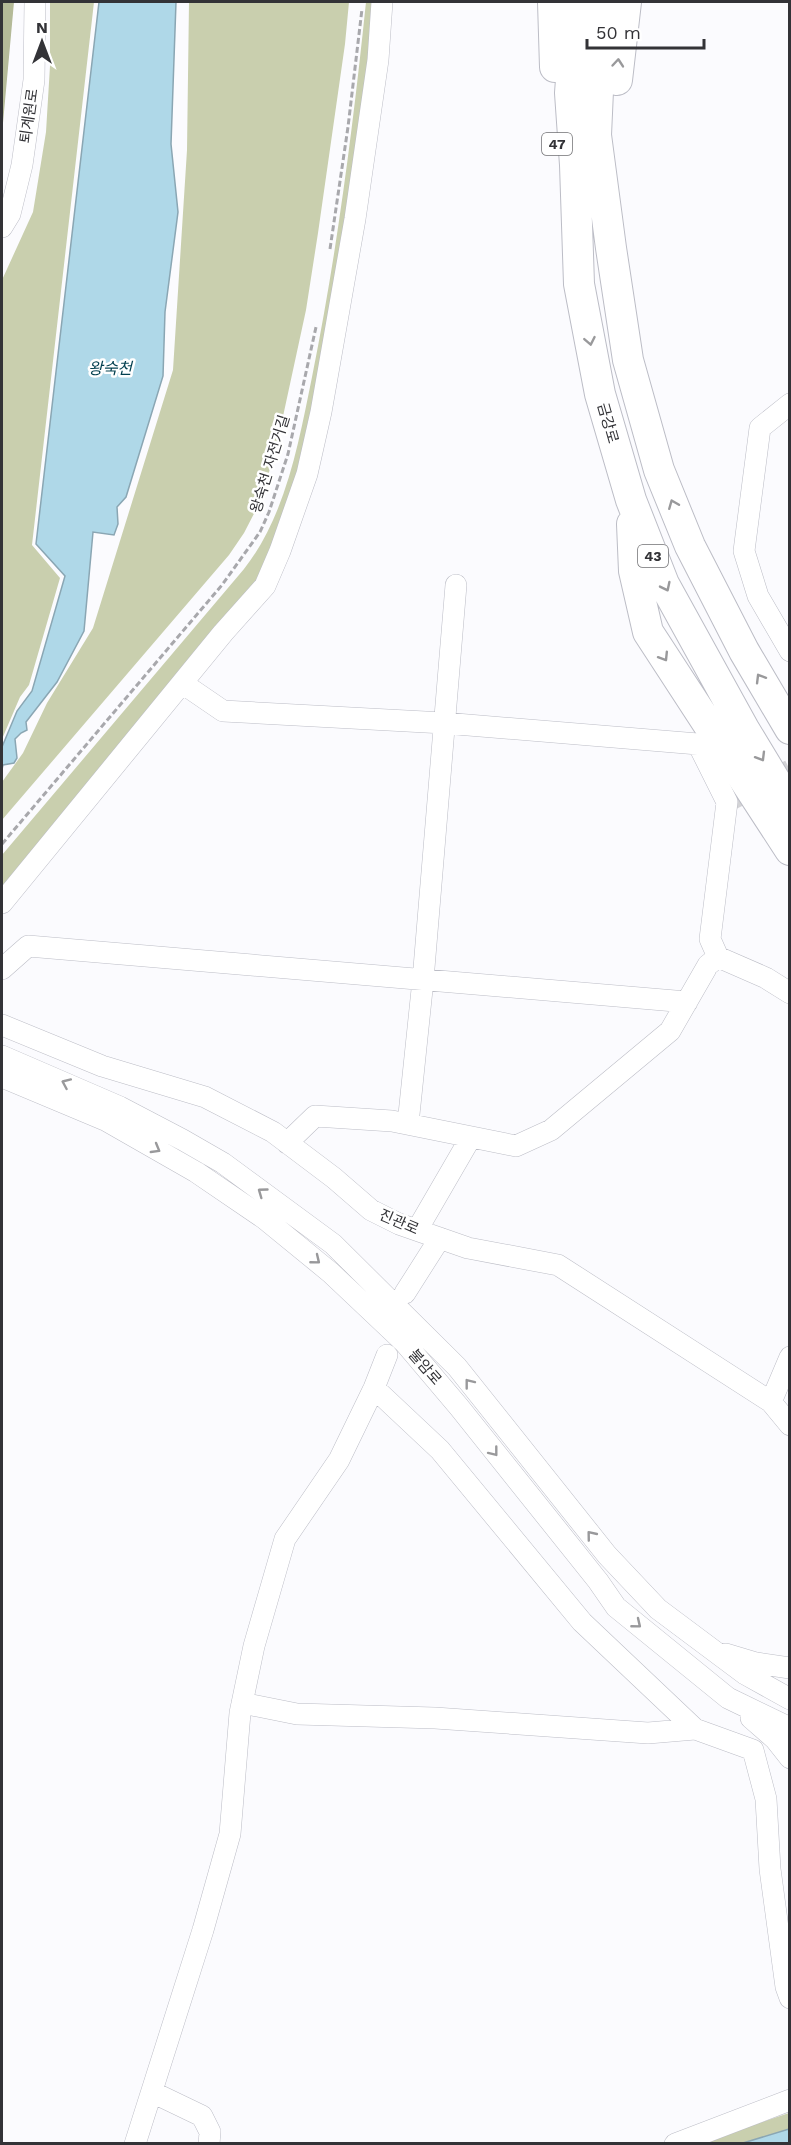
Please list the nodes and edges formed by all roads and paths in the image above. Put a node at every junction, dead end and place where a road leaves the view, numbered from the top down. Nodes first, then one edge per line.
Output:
1 (35, 2) edge
2 (362, 2) edge
3 (382, 2) edge
4 (554, 2) edge
5 (578, 2) edge
6 (602, 2) edge
7 (626, 2) edge
8 (2, 227) edge
9 (610, 248) junction
10 (329, 256) dead end
11 (579, 284) junction
12 (317, 321) dead end
13 (789, 404) edge
14 (631, 500) junction
15 (456, 585) dead end
16 (789, 651) edge
17 (182, 682) junction
18 (444, 723) junction
19 (789, 729) edge
20 (789, 805) edge
21 (2, 844) edge
22 (789, 850) edge
23 (2, 903) edge
24 (718, 957) junction
25 (2, 969) edge
26 (423, 980) junction
27 (789, 993) edge
28 (687, 1002) junction
29 (2, 1025) edge
30 (2, 1056) edge
31 (2, 1077) edge
32 (112, 1114) junction
33 (408, 1124) junction
34 (471, 1137) junction
35 (287, 1143) junction
36 (417, 1230) junction
37 (440, 1238) junction
38 (405, 1293) dead end
39 (387, 1355) dead end
40 (789, 1357) edge
41 (374, 1388) junction
42 (771, 1402) junction
43 (789, 1425) edge
44 (713, 1651) junction
45 (789, 1668) edge
46 (728, 1698) junction
47 (789, 1699) edge
48 (242, 1703) junction
49 (789, 1728) edge
50 (694, 1729) junction
51 (789, 1758) edge
52 (789, 1998) edge
53 (152, 2092) junction
54 (789, 2100) edge
55 (135, 2144) edge
56 (209, 2144) edge
57 (675, 2144) edge

1 - 8 street, 퇴계원로
2 - 10 path
3 - 17 street
4 - 11 highway, 47
5 - 11 highway, 금강로 / 43
6 - 9 highway, 43
9 -> 7 highway
19 -> 9 highway, 43
11 -> 14 highway, 금강로 / 43
12 - 21 path, 왕숙천 자전거길
13 - 16 street
14 -> 20 highway, 금강로 / 43
14 -> 22 highway
15 - 18 street
17 - 18 street
17 - 23 street
18 - 24 street
18 - 26 street
24 - 27 street
24 - 28 street
25 - 26 street
26 - 28 street
26 - 33 street
28 - 34 street
29 - 35 street, 진관로
32 -> 30 street, 불암로
31 - 32 street, 불암로
44 -> 32 street, 불암로
32 -> 46 street, 불암로
33 - 34 street
33 - 35 street
34 - 36 street
35 - 36 street, 진관로
36 - 37 street, 진관로
37 - 38 street
37 - 42 street, 진관로
39 - 41 street
40 - 42 street
41 - 48 street
41 - 50 street
42 - 43 street, 진관로
44 - 45 street
44 - 47 street, 불암로
46 - 49 street, 불암로
46 - 51 street
48 - 50 street
48 - 53 street
50 - 52 street
53 - 55 street
53 - 56 street
54 - 57 street

